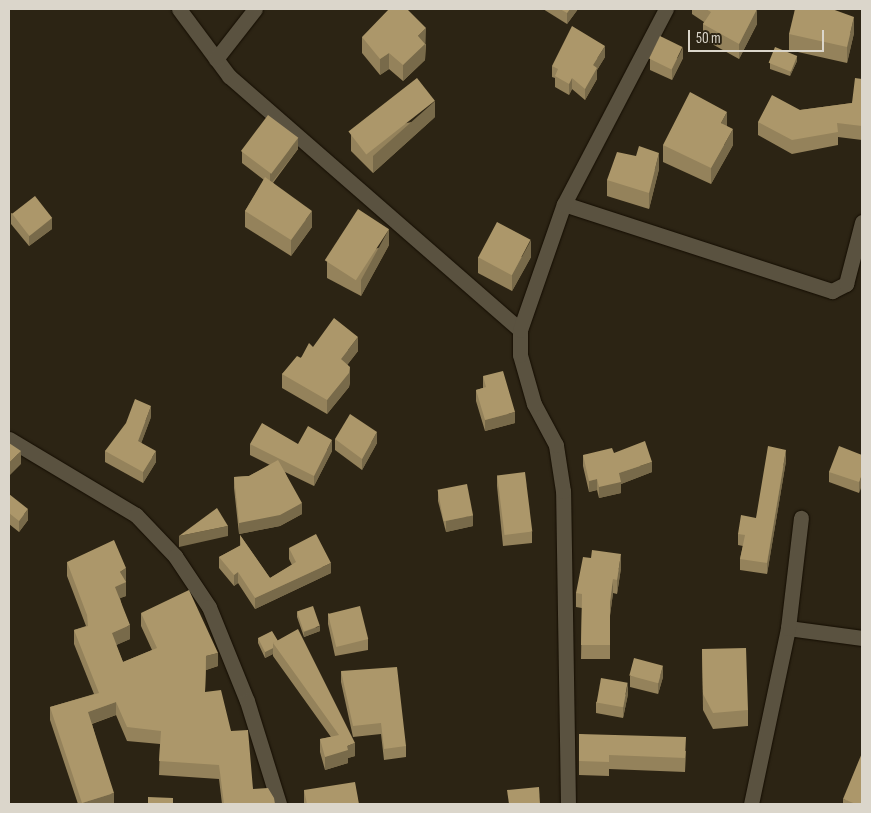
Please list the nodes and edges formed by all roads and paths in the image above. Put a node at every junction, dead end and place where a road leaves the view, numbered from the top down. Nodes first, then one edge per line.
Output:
1 (179, 9) edge
2 (254, 9) edge
3 (666, 9) edge
4 (216, 59) junction
5 (564, 204) junction
6 (862, 222) edge
7 (520, 330) junction
8 (9, 440) edge
9 (800, 518) dead end
10 (788, 628) junction
11 (862, 638) edge
12 (279, 804) edge
13 (568, 804) edge
14 (751, 804) edge

1 - 4 street
2 - 4 street
3 - 5 street
4 - 7 street
5 - 6 street
5 - 7 street
7 - 13 street
8 - 12 street
9 - 10 street
10 - 11 street
10 - 14 street

